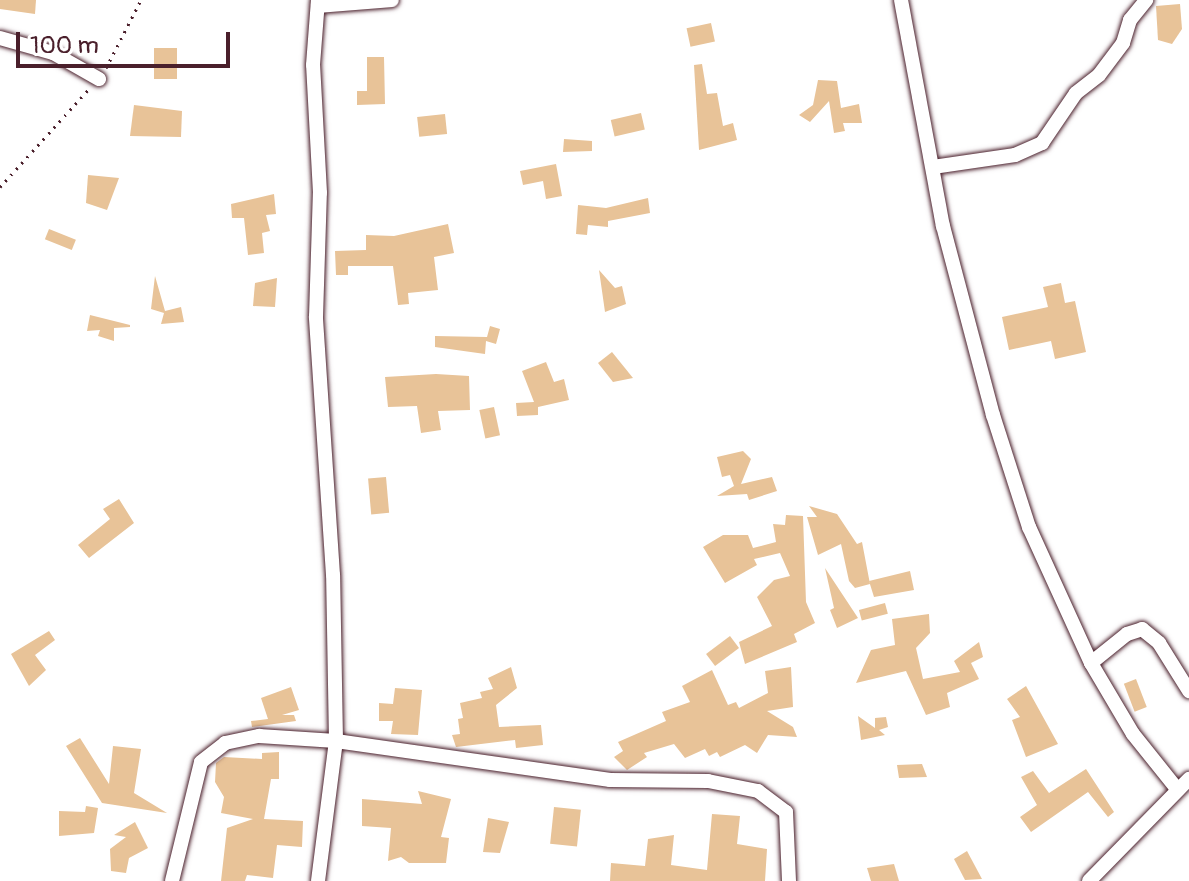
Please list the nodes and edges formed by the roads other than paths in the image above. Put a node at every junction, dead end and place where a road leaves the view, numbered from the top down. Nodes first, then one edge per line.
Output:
1 (392, 0) edge
2 (901, 0) edge
3 (1146, 0) edge
4 (318, 3) edge
5 (0, 38) edge
6 (99, 79) road end
7 (933, 167) junction
8 (1091, 663) junction
9 (1189, 691) edge
10 (336, 741) junction
11 (1183, 784) edge
12 (172, 881) edge
13 (318, 881) edge
14 (789, 881) edge
15 (1089, 881) edge

1 - 4 street
2 - 7 street
3 - 7 street
4 - 10 street
5 - 6 street
7 - 8 street
8 - 9 street
8 - 11 street
10 - 12 street
10 - 13 street
10 - 14 street
11 - 15 street

